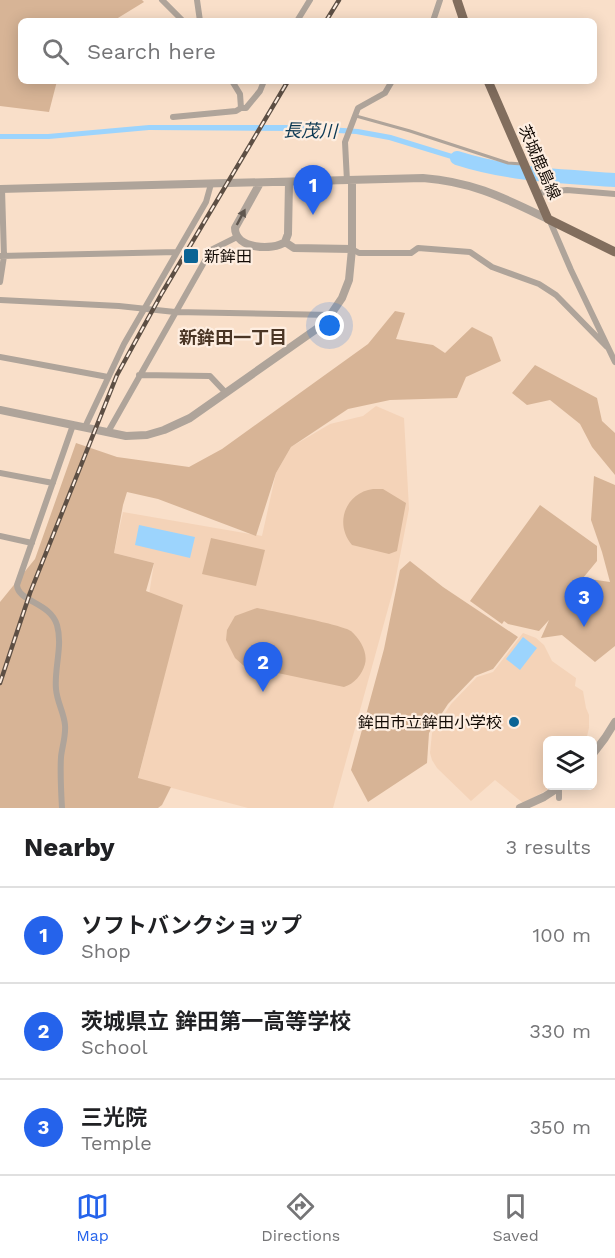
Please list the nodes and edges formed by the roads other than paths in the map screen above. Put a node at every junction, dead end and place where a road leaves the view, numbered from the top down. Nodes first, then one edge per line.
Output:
1 (162, 0) edge
2 (197, 0) edge
3 (310, 0) edge
4 (440, 0) edge
5 (458, 0) edge
6 (180, 18) edge
7 (200, 18) edge
8 (299, 18) edge
9 (434, 18) edge
10 (463, 18) edge
11 (234, 84) edge
12 (263, 84) edge
13 (390, 84) edge
14 (489, 84) edge
15 (241, 108) junction
16 (173, 117) dead end
17 (355, 118) junction
18 (525, 166) junction
19 (349, 181) junction
20 (289, 182) junction
21 (260, 183) junction
22 (211, 184) junction
23 (1, 189) edge
24 (535, 190) junction
25 (615, 194) edge
26 (548, 219) junction
27 (237, 237) junction
28 (285, 242) junction
29 (352, 249) junction
30 (177, 252) junction
31 (615, 252) edge
32 (2, 256) edge
33 (0, 282) edge
34 (0, 300) edge
35 (144, 308) junction
36 (175, 312) junction
37 (332, 315) junction
38 (607, 347) junction
39 (0, 357) edge
40 (615, 362) edge
41 (139, 375) junction
42 (108, 377) junction
43 (226, 393) junction
44 (0, 410) edge
45 (73, 425) junction
46 (85, 427) junction
47 (108, 432) junction
48 (0, 473) edge
49 (53, 483) junction
50 (0, 536) edge
51 (32, 543) junction
52 (615, 722) edge
53 (597, 748) edge
54 (554, 790) edge
55 (560, 790) edge
56 (559, 798) dead end
57 (62, 808) edge
58 (520, 808) edge

1 - 6 street
2 - 7 street
3 - 8 street
4 - 9 street
5 - 10 main road
11 - 15 street
12 - 15 street
13 - 17 street
14 - 18 main road, 茨城鹿島線
15 - 16 street
17 - 18 lane
17 - 19 street
18 - 24 main road, 茨城鹿島線
19 - 20 street
19 - 26 street
19 - 29 street
20 - 21 street
20 - 28 street
21 - 22 street
27 -> 21 street
22 - 23 street
22 - 30 street
23 - 32 street
24 - 25 street
24 - 26 main road, 茨城鹿島線
26 - 31 main road, 茨城鹿島線
26 - 38 street
27 - 28 street
27 - 36 street
28 - 29 street
29 - 37 street
29 - 38 street
30 - 32 street
30 - 35 street
32 - 33 street
34 - 35 street
35 - 36 street
35 - 42 street
36 - 37 street
36 - 41 street
37 - 43 street
38 - 40 street
39 - 42 street
41 - 43 street
41 - 47 street
42 - 46 street
43 - 47 street
44 - 45 street
45 - 46 street
45 - 49 street
46 - 47 street
48 - 49 street
49 - 51 street
50 - 51 street
51 - 57 street
52 - 53 street
54 - 58 street
55 - 56 street

